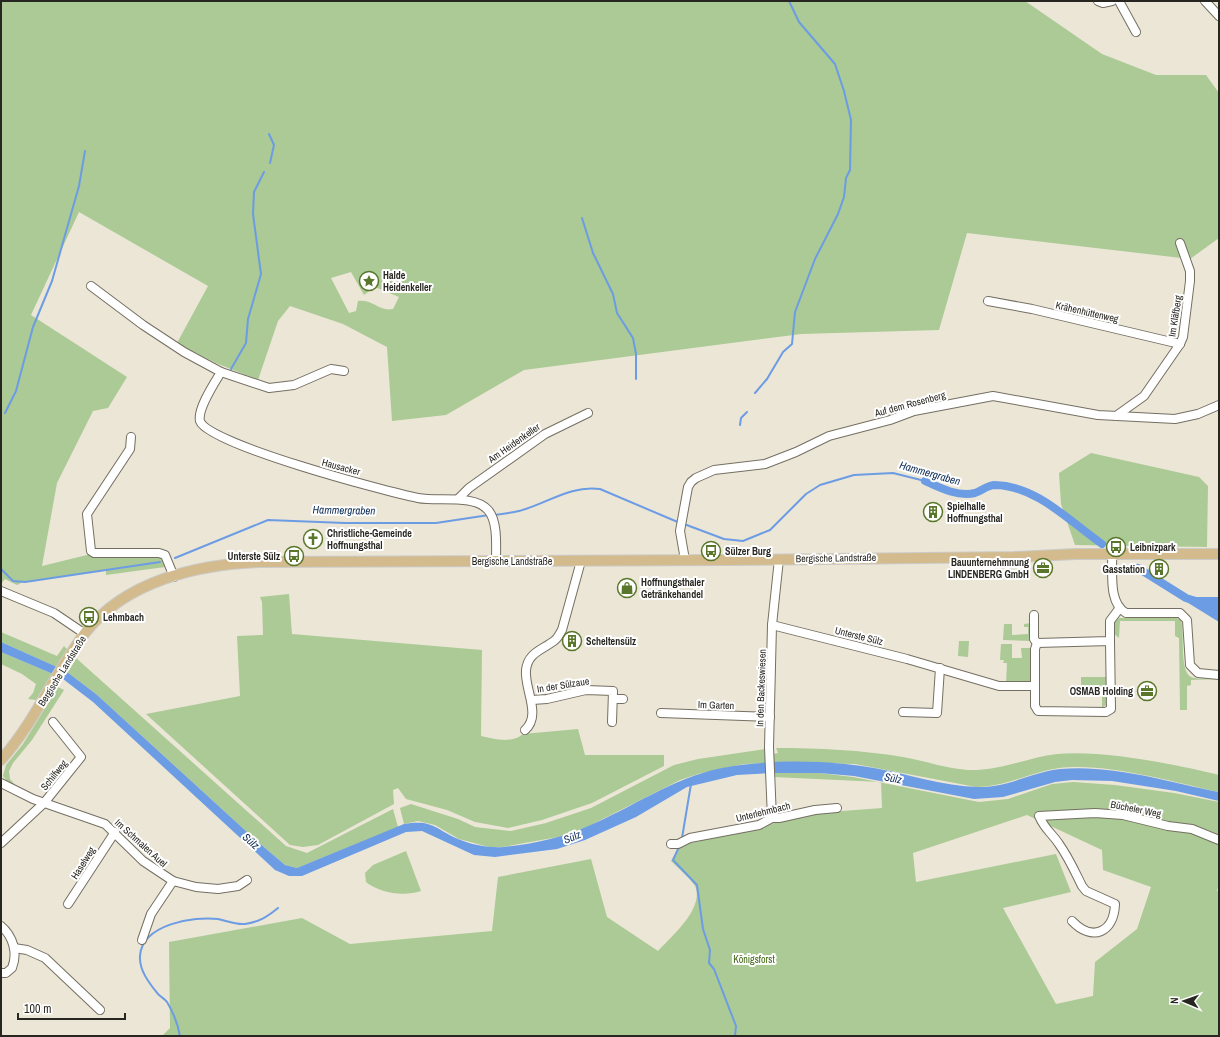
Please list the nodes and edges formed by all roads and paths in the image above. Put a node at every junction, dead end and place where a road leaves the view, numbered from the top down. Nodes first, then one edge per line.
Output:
1 (1098, 1) edge
2 (1112, 1) edge
3 (1119, 1) edge
4 (1205, 1) edge
5 (1219, 16) edge
6 (1136, 32) dead end
7 (1180, 243) dead end
8 (91, 286) dead end
9 (988, 301) dead end
10 (1180, 344) junction
11 (344, 371) dead end
12 (221, 372) junction
13 (1219, 405) edge
14 (588, 413) dead end
15 (1116, 416) junction
16 (131, 437) dead end
17 (458, 499) junction
18 (1112, 554) junction
19 (1219, 554) edge
20 (779, 559) junction
21 (496, 560) junction
22 (686, 560) junction
23 (581, 561) junction
24 (174, 577) junction
25 (1, 591) edge
26 (1119, 609) junction
27 (1034, 615) dead end
28 (772, 625) junction
29 (85, 634) junction
30 (1110, 641) junction
31 (1037, 643) junction
32 (940, 668) junction
33 (1219, 675) edge
34 (1036, 686) junction
35 (613, 699) junction
36 (623, 699) dead end
37 (532, 700) junction
38 (903, 712) dead end
39 (661, 713) dead end
40 (770, 716) junction
41 (53, 722) dead end
42 (612, 722) dead end
43 (525, 730) dead end
44 (1, 760) edge
45 (1, 783) edge
46 (44, 803) junction
47 (837, 808) dead end
48 (772, 818) junction
49 (115, 832) junction
50 (1219, 840) edge
51 (1, 843) edge
52 (671, 844) dead end
53 (247, 880) dead end
54 (173, 882) junction
55 (68, 904) dead end
56 (1072, 921) dead end
57 (1, 926) edge
58 (142, 940) dead end
59 (14, 948) junction
60 (1, 973) edge
61 (100, 1010) dead end

1 - 2 street
3 - 6 street
4 - 5 street
7 - 10 street, Im Kläfberg
8 - 12 street
9 - 10 street, Krähenhüttenweg
10 - 15 street, Im Kläfberg
11 - 12 street
12 - 17 street, Hausacker
13 - 15 street, Auf dem Rosenberg
14 - 17 street, Am Heidenkeller
15 - 22 street, Auf dem Rosenberg
16 - 24 street
17 - 21 street, Hausacker
18 - 19 main road, Bergische Landstraße
18 - 20 main road, Bergische Landstraße
18 - 26 street
20 - 22 main road, Bergische Landstraße
20 - 28 street, In den Backeswiesen
21 - 23 main road, Bergische Landstraße
21 - 24 main road, Bergische Landstraße
22 - 23 main road, Bergische Landstraße
23 - 37 street
24 - 29 main road, Bergische Landstraße
25 - 29 street
26 - 30 street
26 - 33 street
27 - 31 street
28 - 32 street, Unterste Sülz
28 - 40 street, In den Backeswiesen
29 - 44 main road, Bergische Landstraße
30 - 31 street
30 - 34 street
31 - 34 street
32 - 34 street, Unterste Sülz
32 - 38 street
35 - 36 street
35 - 37 street, In der Sülzaue
35 - 42 street
37 - 43 street
39 - 40 street, Im Garten
40 - 48 street, In den Backeswiesen
41 - 46 street, Schilfweg
45 - 46 street, Im Schmalen Auel
46 - 49 street, Im Schmalen Auel
46 - 51 street
47 - 48 street, Unterlehmbach
48 - 52 street, Unterlehmbach
49 - 54 street, Im Schmalen Auel
49 - 55 street, Haselweg
50 - 56 street, Bücheler Weg
53 - 54 street, Im Schmalen Auel
54 - 58 street
57 - 59 street
59 - 60 street
59 - 61 street

